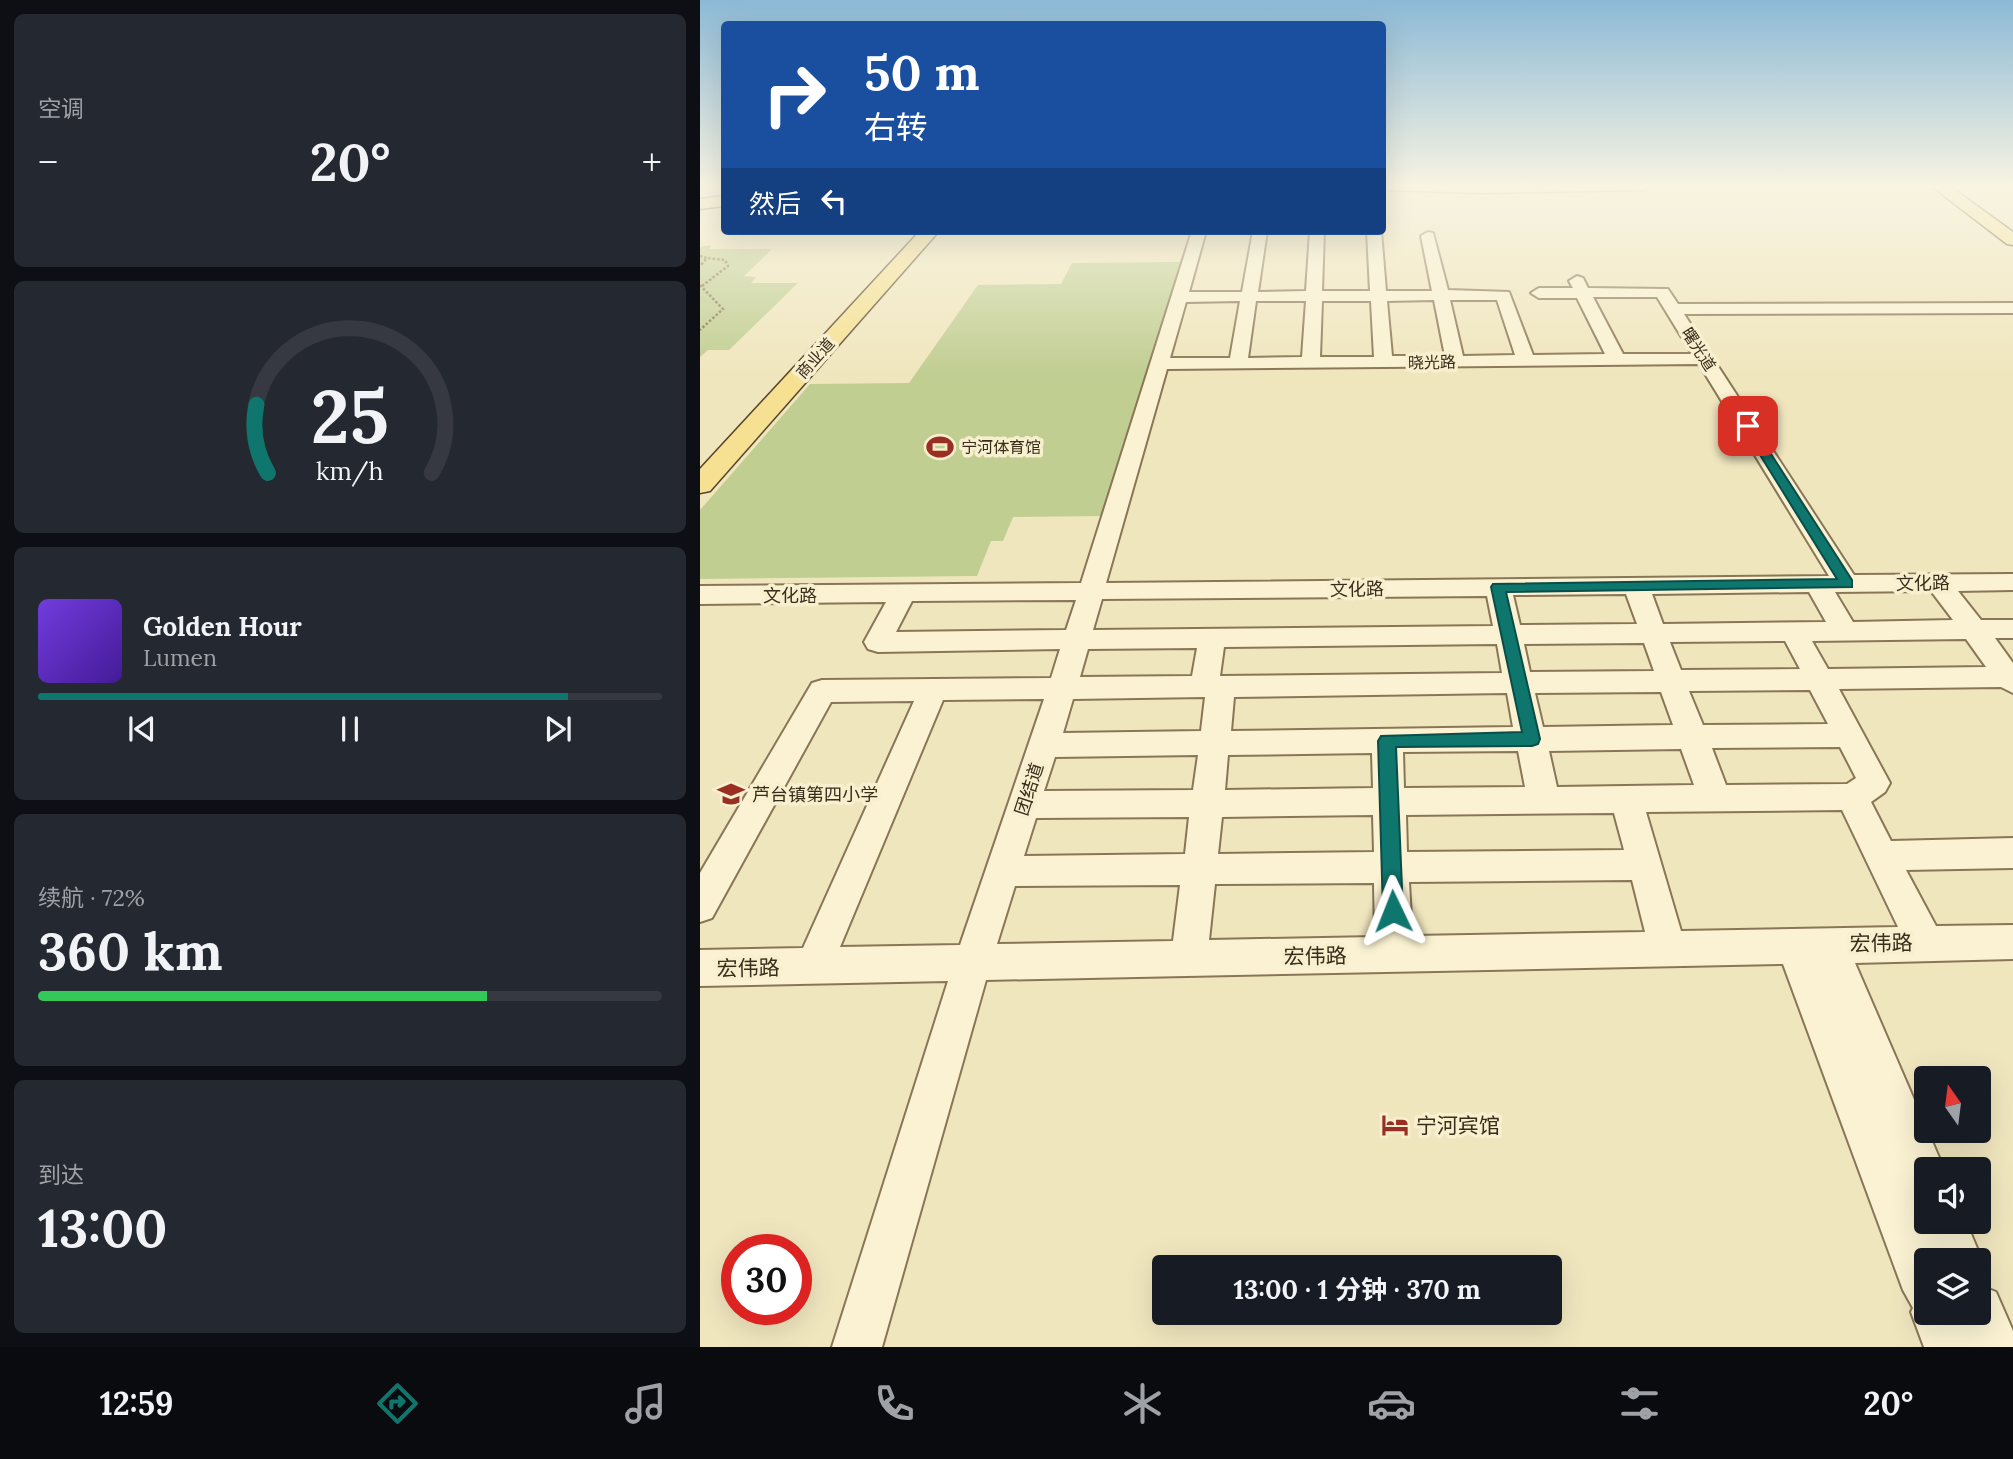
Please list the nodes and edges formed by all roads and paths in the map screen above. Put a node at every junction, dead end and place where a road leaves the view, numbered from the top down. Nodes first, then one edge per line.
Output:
1 (895, 248) edge
2 (915, 248) edge
3 (1194, 248) edge
4 (1257, 248) edge
5 (1316, 248) edge
6 (1375, 248) edge
7 (1431, 248) edge
8 (700, 257) edge
9 (707, 258) junction
10 (700, 266) edge
11 (701, 285) edge
12 (1580, 287) junction
13 (1539, 293) dead end
14 (1378, 295) junction
15 (1441, 295) junction
16 (1249, 296) junction
17 (1314, 296) junction
18 (1180, 297) junction
19 (1668, 301) junction
20 (2013, 309) edge
21 (700, 330) edge
22 (1705, 359) junction
23 (1617, 360) junction
24 (1455, 361) junction
25 (1525, 361) junction
26 (1383, 362) junction
27 (1238, 363) junction
28 (1311, 363) junction
29 (1160, 364) junction
30 (700, 456) edge
31 (700, 485) edge
32 (1938, 582) junction
33 (2013, 582) edge
34 (1847, 583) junction
35 (1817, 584) junction
36 (1636, 586) junction
37 (1498, 587) junction
38 (1092, 592) junction
39 (903, 594) junction
40 (700, 595) edge
41 (2013, 629) edge
42 (1973, 630) junction
43 (1845, 631) junction
44 (1794, 632) junction
45 (1653, 633) junction
46 (1509, 634) junction
47 (1212, 637) junction
48 (1077, 639) junction
49 (2011, 679) edge
50 (1819, 680) junction
51 (1671, 681) junction
52 (1520, 683) junction
53 (1213, 687) junction
54 (1062, 690) junction
55 (933, 691) junction
56 (1849, 735) junction
57 (1692, 737) junction
58 (1532, 739) junction
59 (1387, 741) junction
60 (1215, 743) junction
61 (1044, 745) junction
62 (1852, 797) junction
63 (1715, 798) junction
64 (1626, 799) junction
65 (1544, 800) junction
66 (1389, 801) junction
67 (1208, 803) junction
68 (1024, 805) junction
69 (2013, 853) edge
70 (1881, 856) junction
71 (1645, 865) junction
72 (1391, 867) junction
73 (1200, 869) junction
74 (1002, 871) junction
75 (700, 906) edge
76 (2013, 942) edge
77 (1925, 943) junction
78 (1811, 944) junction
79 (1668, 948) junction
80 (1394, 954) junction
81 (1189, 959) junction
82 (972, 964) junction
83 (813, 967) junction
84 (700, 968) edge
85 (1915, 1157) edge
86 (1914, 1251) edge
87 (1940, 1325) edge
88 (1986, 1325) edge
89 (858, 1347) edge
90 (1949, 1347) edge
91 (1995, 1347) edge

1 - 30 main road, 商业道
2 - 31 main road, 商业道
3 - 18 street, 团结道
4 - 16 street
5 - 17 street
6 - 14 street
7 - 15 street
8 - 9 path
9 - 10 path
9 - 11 path
11 - 21 path
12 - 13 street
12 - 19 street
12 - 23 street
14 - 15 street
14 - 17 street
14 - 26 street
15 - 24 street
15 - 25 street
16 - 17 street
16 - 18 street
16 - 27 street
17 - 28 street
18 - 29 street, 团结道
19 - 20 street
19 - 22 street, 曙光道
22 - 23 street, 晓光路
22 - 34 street, 曙光道
23 - 25 street, 晓光路
24 - 25 street, 晓光路
24 - 26 street, 晓光路
26 - 28 street, 晓光路
27 - 28 street, 晓光路
27 - 29 street, 晓光路
29 - 38 street, 团结道
32 - 33 street, 文化路
32 - 34 street, 文化路
32 - 42 street
34 - 35 street, 文化路
35 - 36 street, 文化路
35 - 43 street
36 - 37 street, 文化路
36 - 45 street
37 - 38 street, 文化路
37 - 46 street
38 - 39 street, 文化路
38 - 48 street, 团结道
39 - 40 street, 文化路
39 - 48 street
41 - 42 street
42 - 43 street
42 - 49 street
43 - 44 street
44 - 45 street
44 - 50 street
45 - 46 street
45 - 51 street
46 - 47 street
46 - 52 street
47 - 48 street
47 - 53 street
48 - 54 street, 团结道
49 - 50 street
50 - 51 street
50 - 56 street
51 - 52 street
51 - 57 street
52 - 53 street
52 - 58 street
53 - 54 street
53 - 60 street
54 - 55 street
54 - 61 street, 团结道
55 - 75 street
55 - 83 street
56 - 57 street
56 - 62 street
57 - 58 street
57 - 63 street
58 - 59 street
58 - 65 street
59 - 60 street
59 - 66 street
60 - 61 street
60 - 67 street
61 - 68 street, 团结道
62 - 63 street
62 - 70 street
63 - 64 street
64 - 65 street
64 - 71 street
65 - 66 street
66 - 67 street
66 - 72 street
67 - 68 street
67 - 73 street
68 - 74 street, 团结道
69 - 70 street
70 - 77 street
71 - 72 street
71 - 79 street
72 - 73 street
72 - 80 street
73 - 74 street
73 - 81 street
74 - 82 street, 团结道
76 - 77 street, 宏伟路
77 - 78 street, 宏伟路
78 - 79 street, 宏伟路
78 - 85 street
78 - 86 street
79 - 80 street, 宏伟路
80 - 81 street, 宏伟路
81 - 82 street, 宏伟路
82 - 83 street, 宏伟路
82 - 89 street, 团结道
83 - 84 street, 宏伟路
87 - 90 street
88 - 91 street

